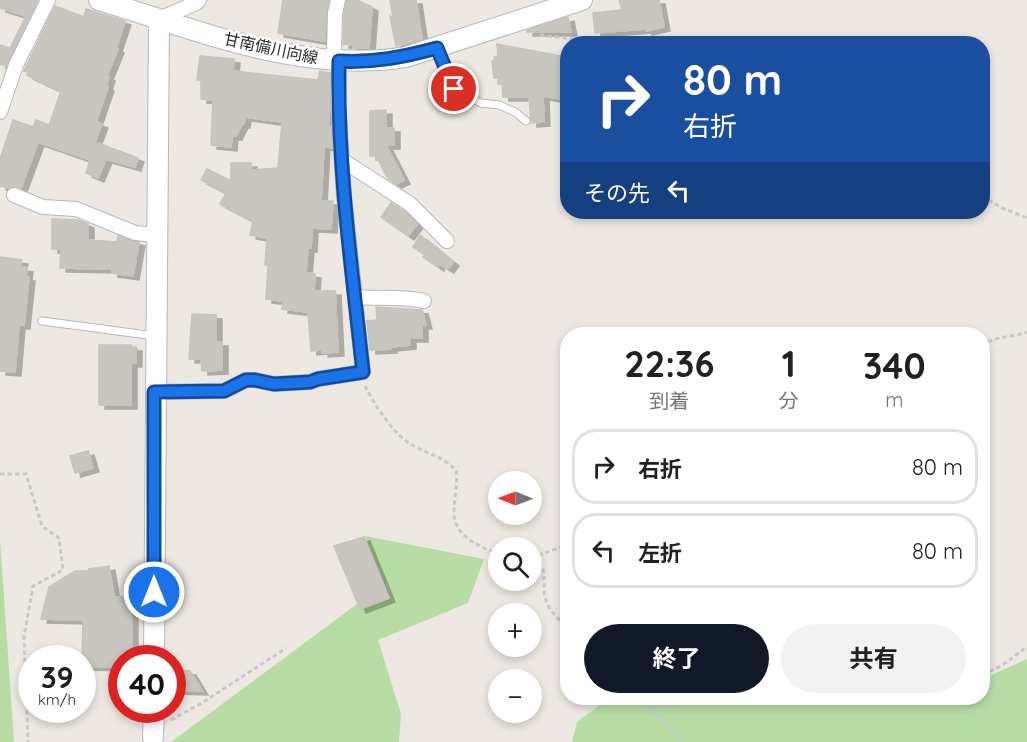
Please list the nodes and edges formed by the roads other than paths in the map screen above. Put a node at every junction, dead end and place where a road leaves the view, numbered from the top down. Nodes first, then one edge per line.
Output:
1 (48, 0) edge
2 (199, 0) edge
3 (338, 0) edge
4 (582, 0) edge
5 (107, 1) edge
6 (159, 19) junction
7 (437, 48) junction
8 (339, 61) junction
9 (7, 71) edge
10 (0, 112) edge
11 (526, 122) dead end
12 (342, 160) junction
13 (14, 195) dead end
14 (156, 235) junction
15 (447, 241) dead end
16 (355, 297) junction
17 (424, 301) dead end
18 (42, 321) dead end
19 (155, 336) junction
20 (154, 392) junction
21 (154, 645) edge
22 (153, 723) edge
23 (153, 734) road end

1 - 9 street
2 - 6 street
3 - 8 street
4 - 7 street, 甘南備川向線
5 - 6 street, 甘南備川向線
6 - 8 street, 甘南備川向線
6 - 14 street
7 - 8 street, 甘南備川向線
7 - 11 lane
8 - 12 street
9 - 10 street
12 - 15 street
12 - 16 street
13 - 14 street
14 - 19 street
16 - 17 street
16 - 20 street
18 - 19 lane
19 - 20 street
20 - 21 street
22 - 23 street

